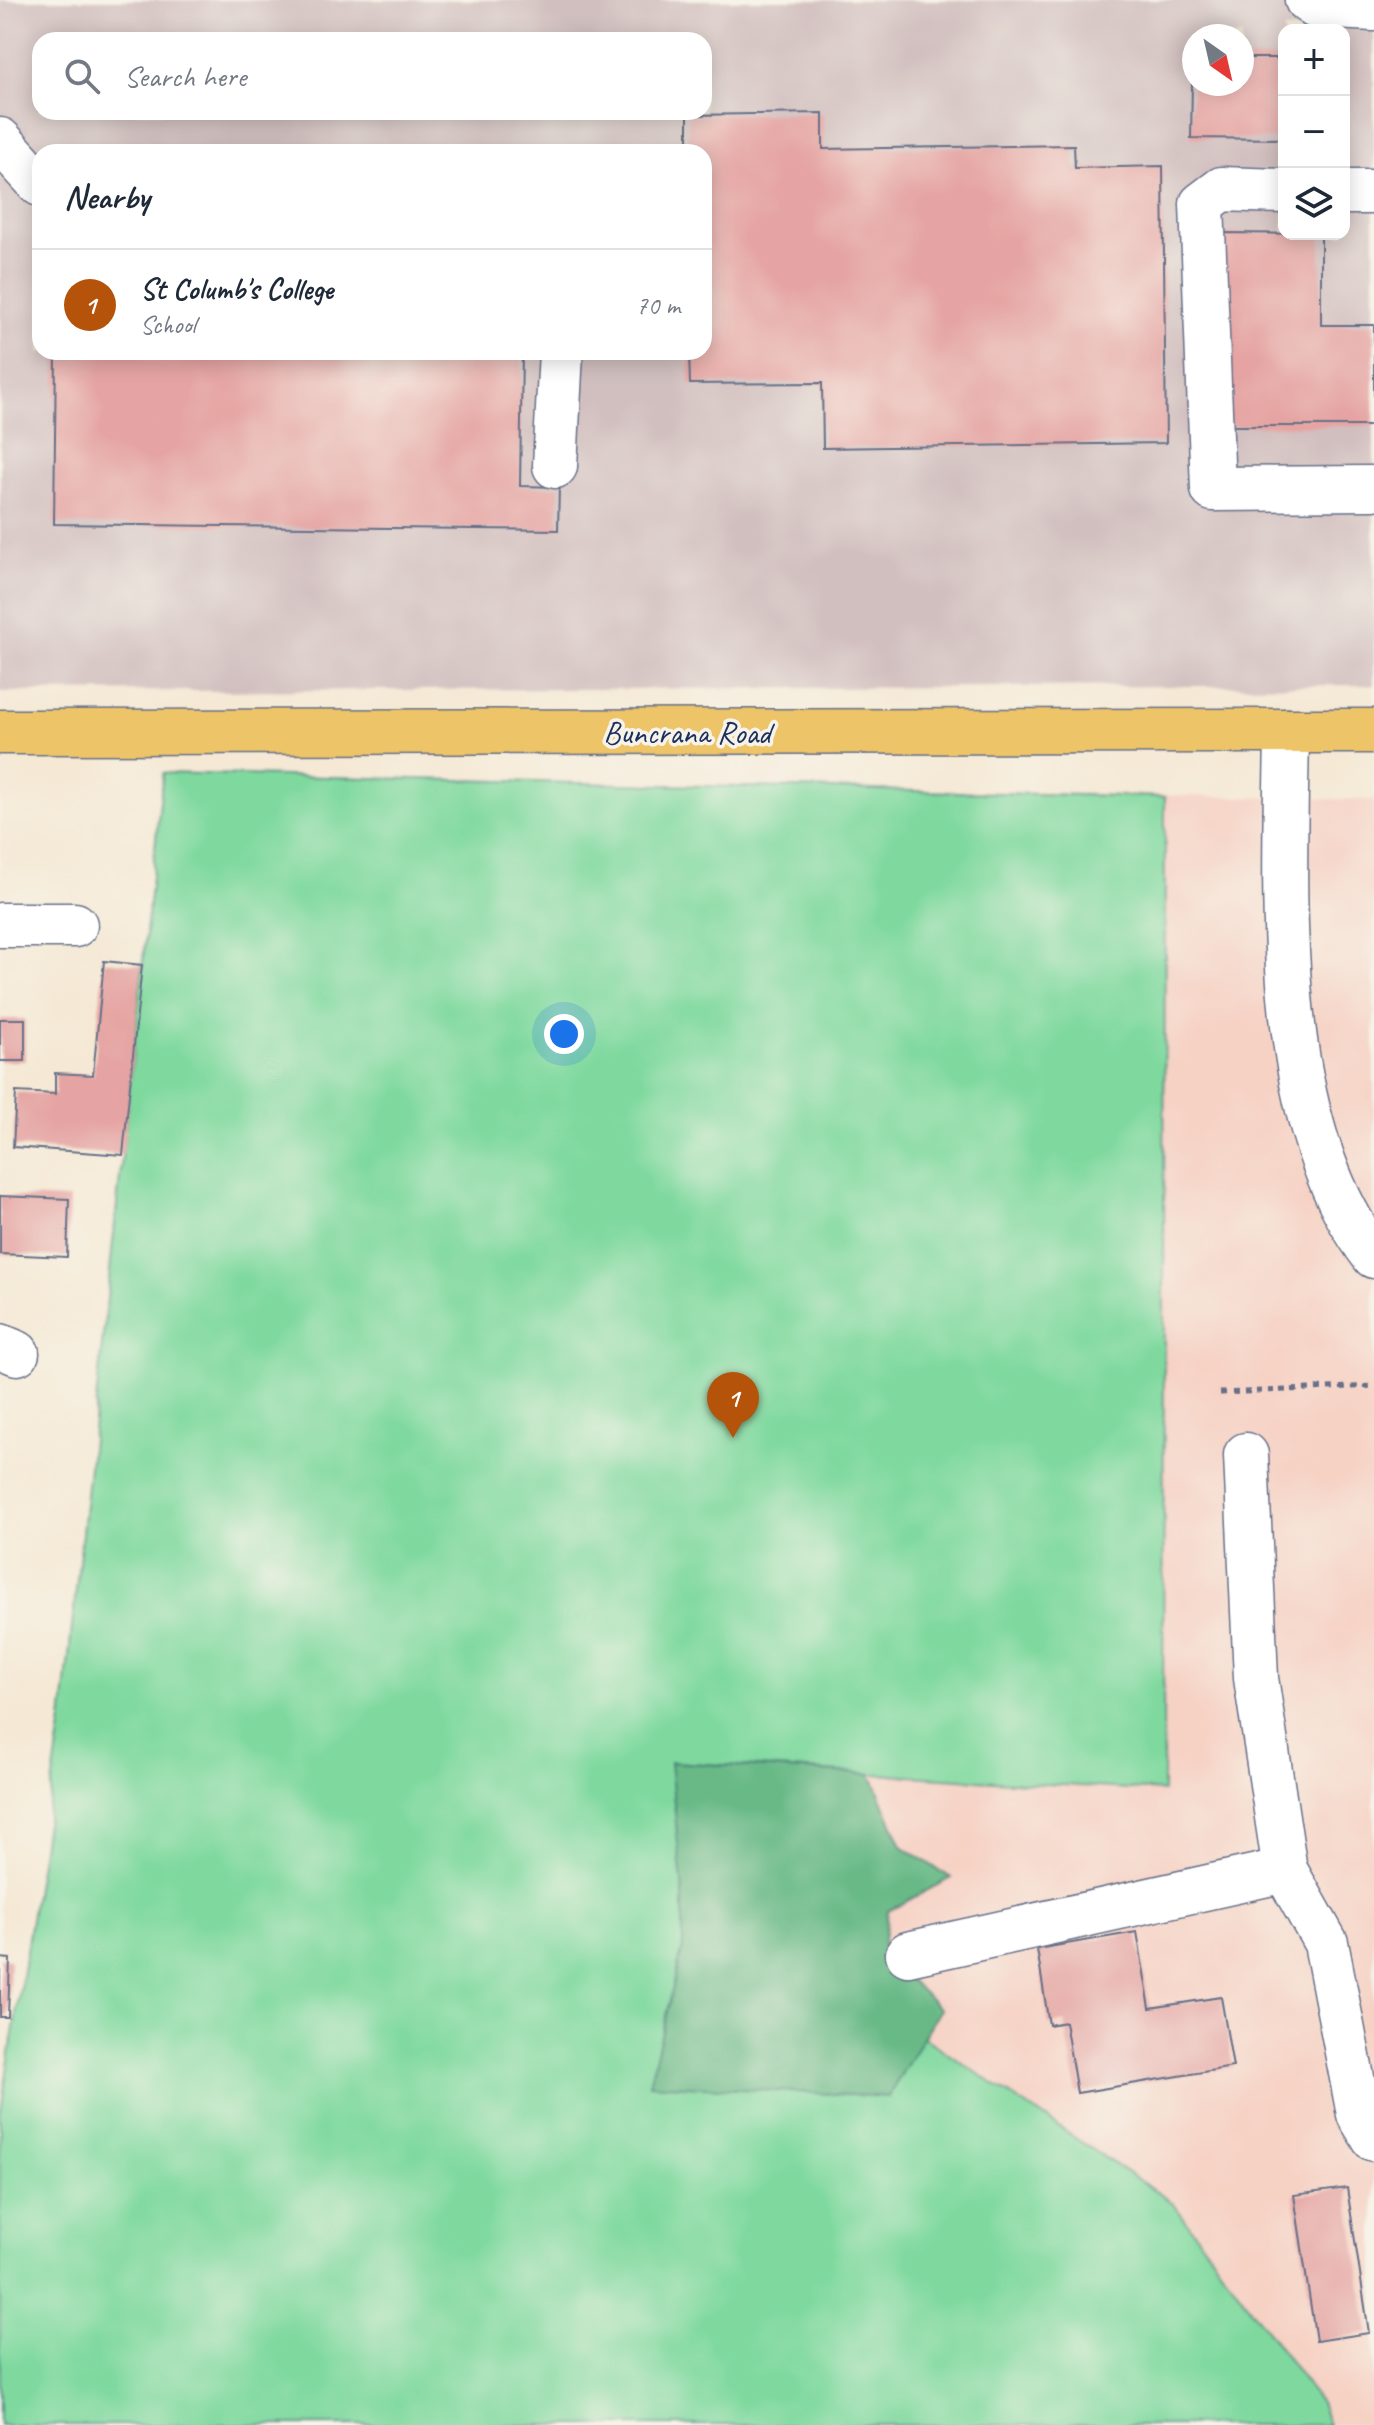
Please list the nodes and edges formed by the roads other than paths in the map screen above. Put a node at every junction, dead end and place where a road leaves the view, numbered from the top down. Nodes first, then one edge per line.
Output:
1 (1307, 0) edge
2 (1374, 9) edge
3 (0, 140) edge
4 (32, 175) edge
5 (1278, 191) edge
6 (1350, 192) edge
7 (1374, 192) edge
8 (561, 360) edge
9 (555, 466) dead end
10 (1374, 488) edge
11 (1287, 731) junction
12 (1374, 731) edge
13 (0, 732) edge
14 (0, 925) edge
15 (75, 925) dead end
16 (1374, 1256) edge
17 (1246, 1455) dead end
18 (1285, 1870) junction
19 (908, 1954) dead end
20 (1374, 2139) edge

1 - 2 street
3 - 4 street
5 - 10 street
6 - 7 street
8 - 9 street
11 - 12 highway, Buncrana Road
11 - 13 highway, Buncrana Road
11 - 16 street
14 - 15 street
17 - 18 street
18 - 19 street
18 - 20 street

